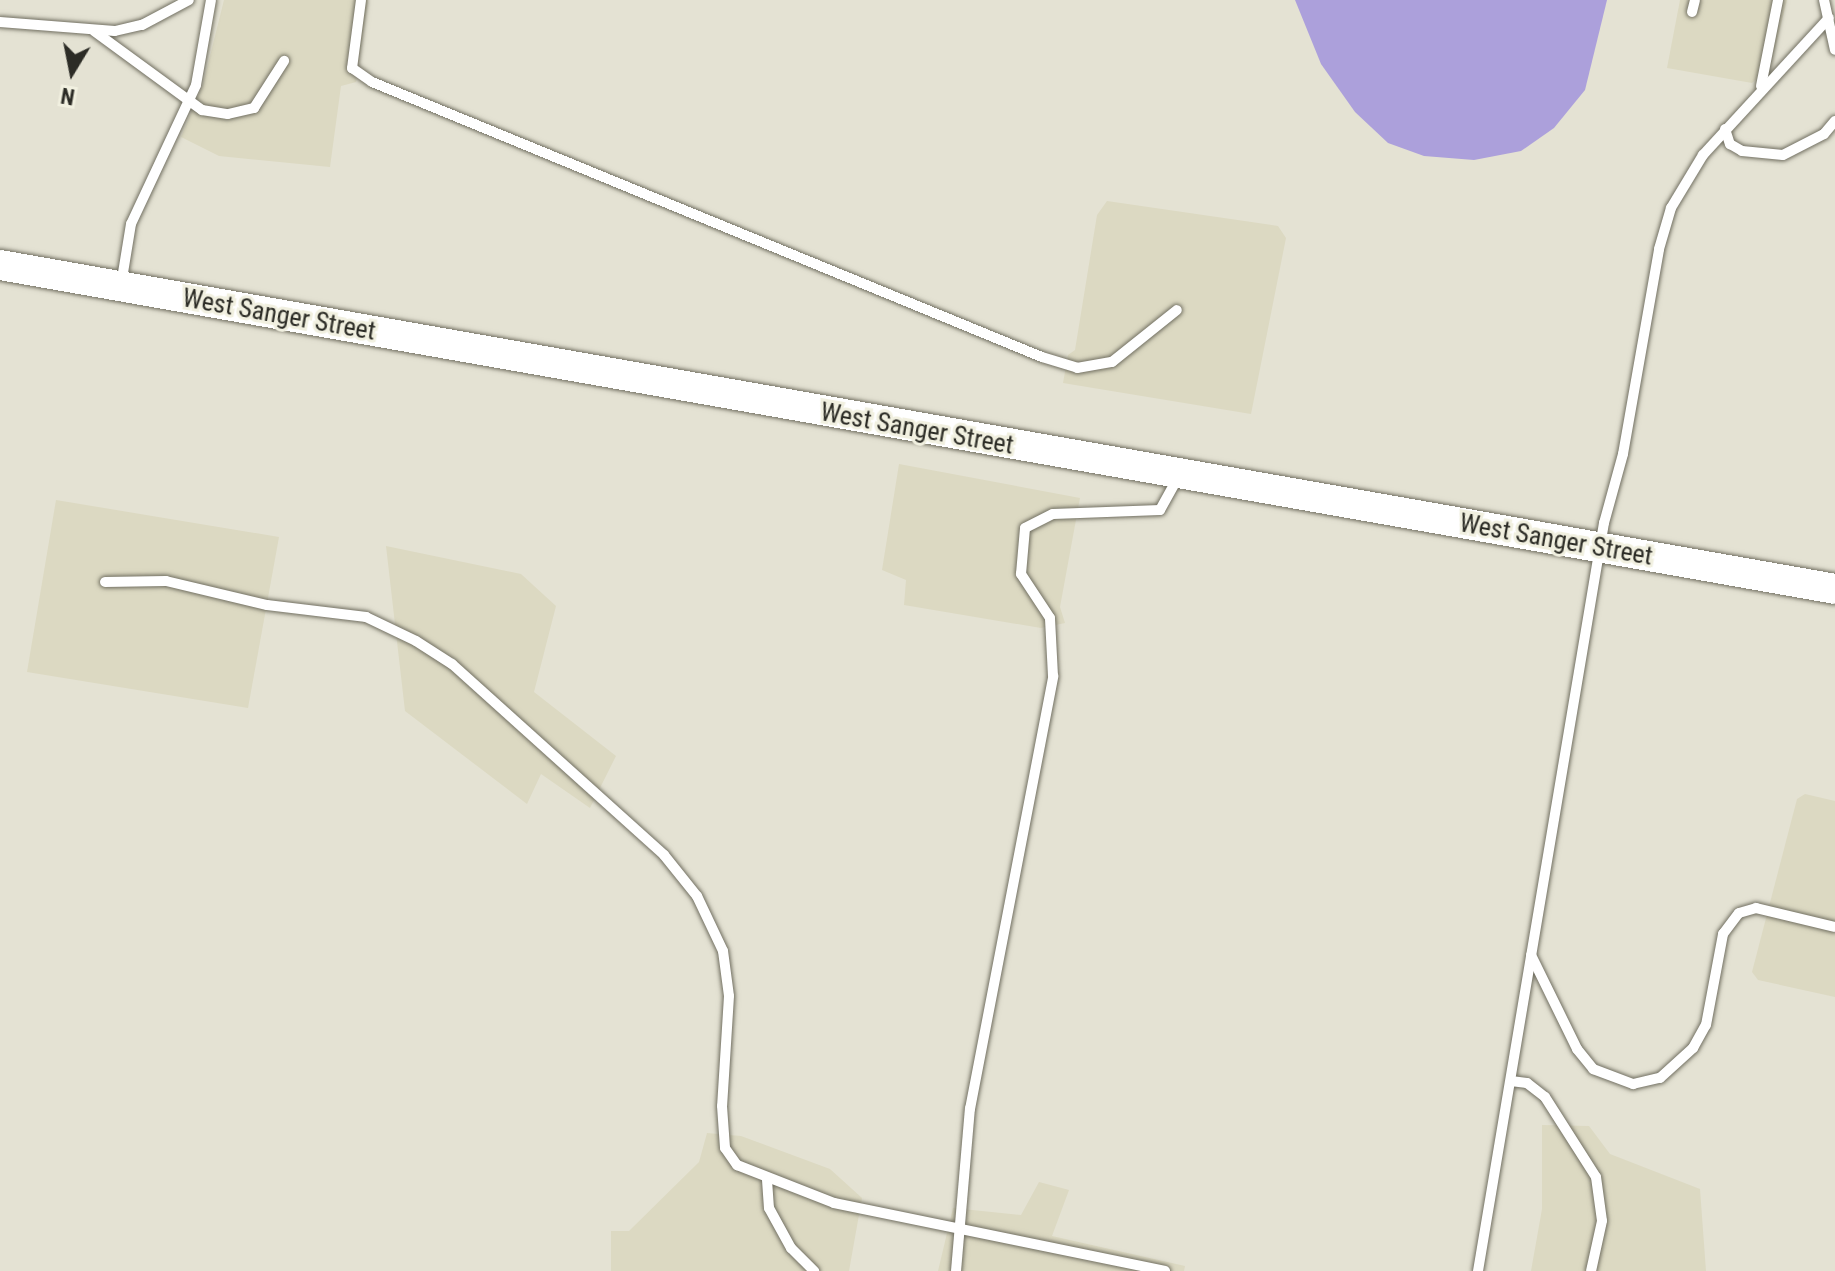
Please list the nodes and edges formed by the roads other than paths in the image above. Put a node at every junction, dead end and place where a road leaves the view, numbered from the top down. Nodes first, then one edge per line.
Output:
1 (189, 0) edge
2 (211, 0) edge
3 (361, 0) edge
4 (1695, 0) edge
5 (1778, 0) edge
6 (1824, 0) edge
7 (1692, 12) dead end
8 (1829, 18) junction
9 (0, 22) edge
10 (94, 31) junction
11 (1835, 50) edge
12 (284, 61) dead end
13 (1761, 88) junction
14 (189, 100) junction
15 (1835, 121) edge
16 (1725, 129) junction
17 (0, 265) edge
18 (121, 287) junction
19 (1177, 310) dead end
20 (1178, 476) junction
21 (1600, 548) junction
22 (105, 582) dead end
23 (1835, 589) edge
24 (1835, 927) edge
25 (1531, 953) junction
26 (1511, 1081) junction
27 (767, 1180) junction
28 (962, 1226) junction
29 (814, 1271) edge
30 (956, 1271) edge
31 (1165, 1271) edge
32 (1478, 1271) edge
33 (1591, 1271) edge

1 - 10 lane
2 - 14 lane
3 - 19 lane
4 - 7 lane
5 - 13 lane
6 - 8 lane
8 - 11 lane
8 - 13 lane
9 - 10 lane
10 - 14 lane
12 - 14 lane
13 - 16 lane
14 - 18 lane
15 - 16 lane
16 - 21 lane
17 - 18 main road, West Sanger Street
18 - 20 main road, West Sanger Street
20 - 21 main road, West Sanger Street
20 - 28 lane
21 - 23 main road, West Sanger Street
21 - 25 lane
22 - 27 lane
24 - 25 lane
25 - 26 lane
26 - 32 lane
26 - 33 lane
27 - 28 lane
27 - 29 lane
28 - 30 lane
28 - 31 lane

